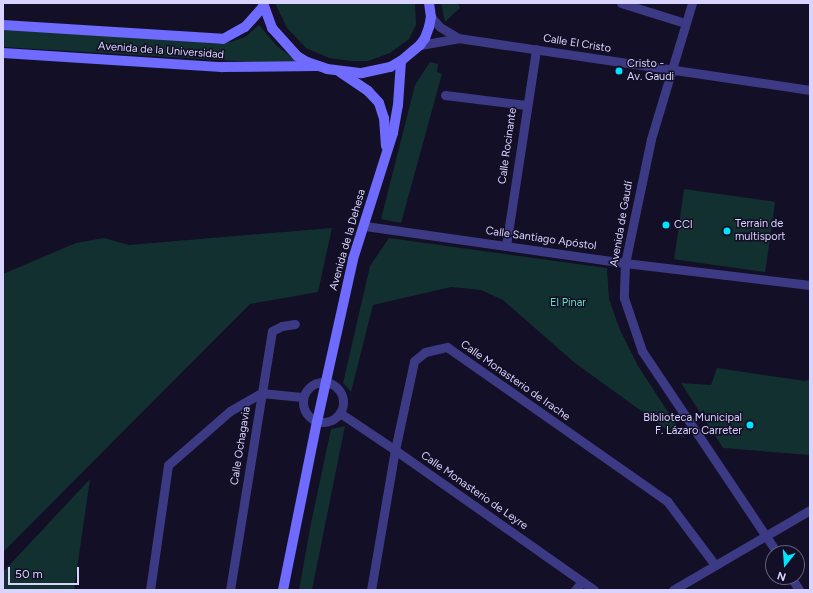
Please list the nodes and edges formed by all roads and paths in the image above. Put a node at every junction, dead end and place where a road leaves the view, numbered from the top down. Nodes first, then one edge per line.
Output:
1 (429, 3) edge
2 (621, 3) edge
3 (692, 3) edge
4 (263, 5) edge
5 (431, 17) junction
6 (685, 23) junction
7 (3, 25) edge
8 (458, 38) junction
9 (420, 46) junction
10 (536, 49) junction
11 (3, 53) edge
12 (401, 61) junction
13 (318, 66) junction
14 (672, 70) junction
15 (338, 71) junction
16 (810, 90) edge
17 (445, 95) dead end
18 (526, 105) junction
19 (386, 153) junction
20 (365, 226) junction
21 (506, 246) junction
22 (625, 263) junction
23 (810, 286) edge
24 (295, 324) dead end
25 (325, 382) junction
26 (261, 393) junction
27 (302, 397) junction
28 (340, 413) junction
29 (317, 422) junction
30 (395, 450) junction
31 (810, 510) edge
32 (766, 535) junction
33 (772, 545) edge
34 (715, 565) junction
35 (582, 582) junction
36 (150, 590) edge
37 (230, 590) edge
38 (283, 590) edge
39 (371, 590) edge
40 (575, 590) edge
41 (594, 590) edge
42 (673, 590) edge

1 - 5 street
2 - 6 street
3 - 6 street, Avenida de Gaudí
4 - 7 street, Avenida de la Universidad
4 - 13 street
5 - 8 street, Calle El Cristo
5 - 9 street
6 - 14 street, Avenida de Gaudí
8 - 9 street, Calle El Cristo
8 - 10 street, Calle El Cristo
9 - 12 street
10 - 14 street, Calle El Cristo
10 - 18 street, Calle Rocinante
11 - 13 street, Avenida de la Universidad
12 - 15 street
12 - 19 street, Avenida de la Dehesa
13 - 15 street
14 - 16 street, Calle El Cristo
14 - 22 street, Avenida de Gaudí
15 - 19 street, Avenida de la Dehesa
17 - 18 street
18 - 21 street, Calle Rocinante
19 - 20 street, Avenida de la Dehesa
20 - 21 street, Calle Santiago Apóstol
20 - 25 street, Avenida de la Dehesa
21 - 22 street, Calle Santiago Apóstol
22 - 23 street, Calle Santiago Apóstol
22 - 32 street, Avenida de Gaudí
24 - 26 street, Calle Ochagavia
25 - 27 street
25 - 28 street
25 - 29 street, Avenida de la Dehesa
26 - 27 street
26 - 36 street
26 - 37 street, Calle Ochagavia
27 - 29 street
28 - 29 street
28 - 30 street, Calle Monasterio de Leyre
29 - 38 street, Avenida de la Dehesa
30 - 34 street, Calle Monasterio de Irache
30 - 35 street, Calle Monasterio de Leyre
30 - 39 street, Calle Monasterio de Irache
31 - 32 street
32 - 33 street, Avenida de Gaudí
32 - 34 street
34 - 42 street
35 - 40 street
35 - 41 street, Calle Monasterio de Leyre

